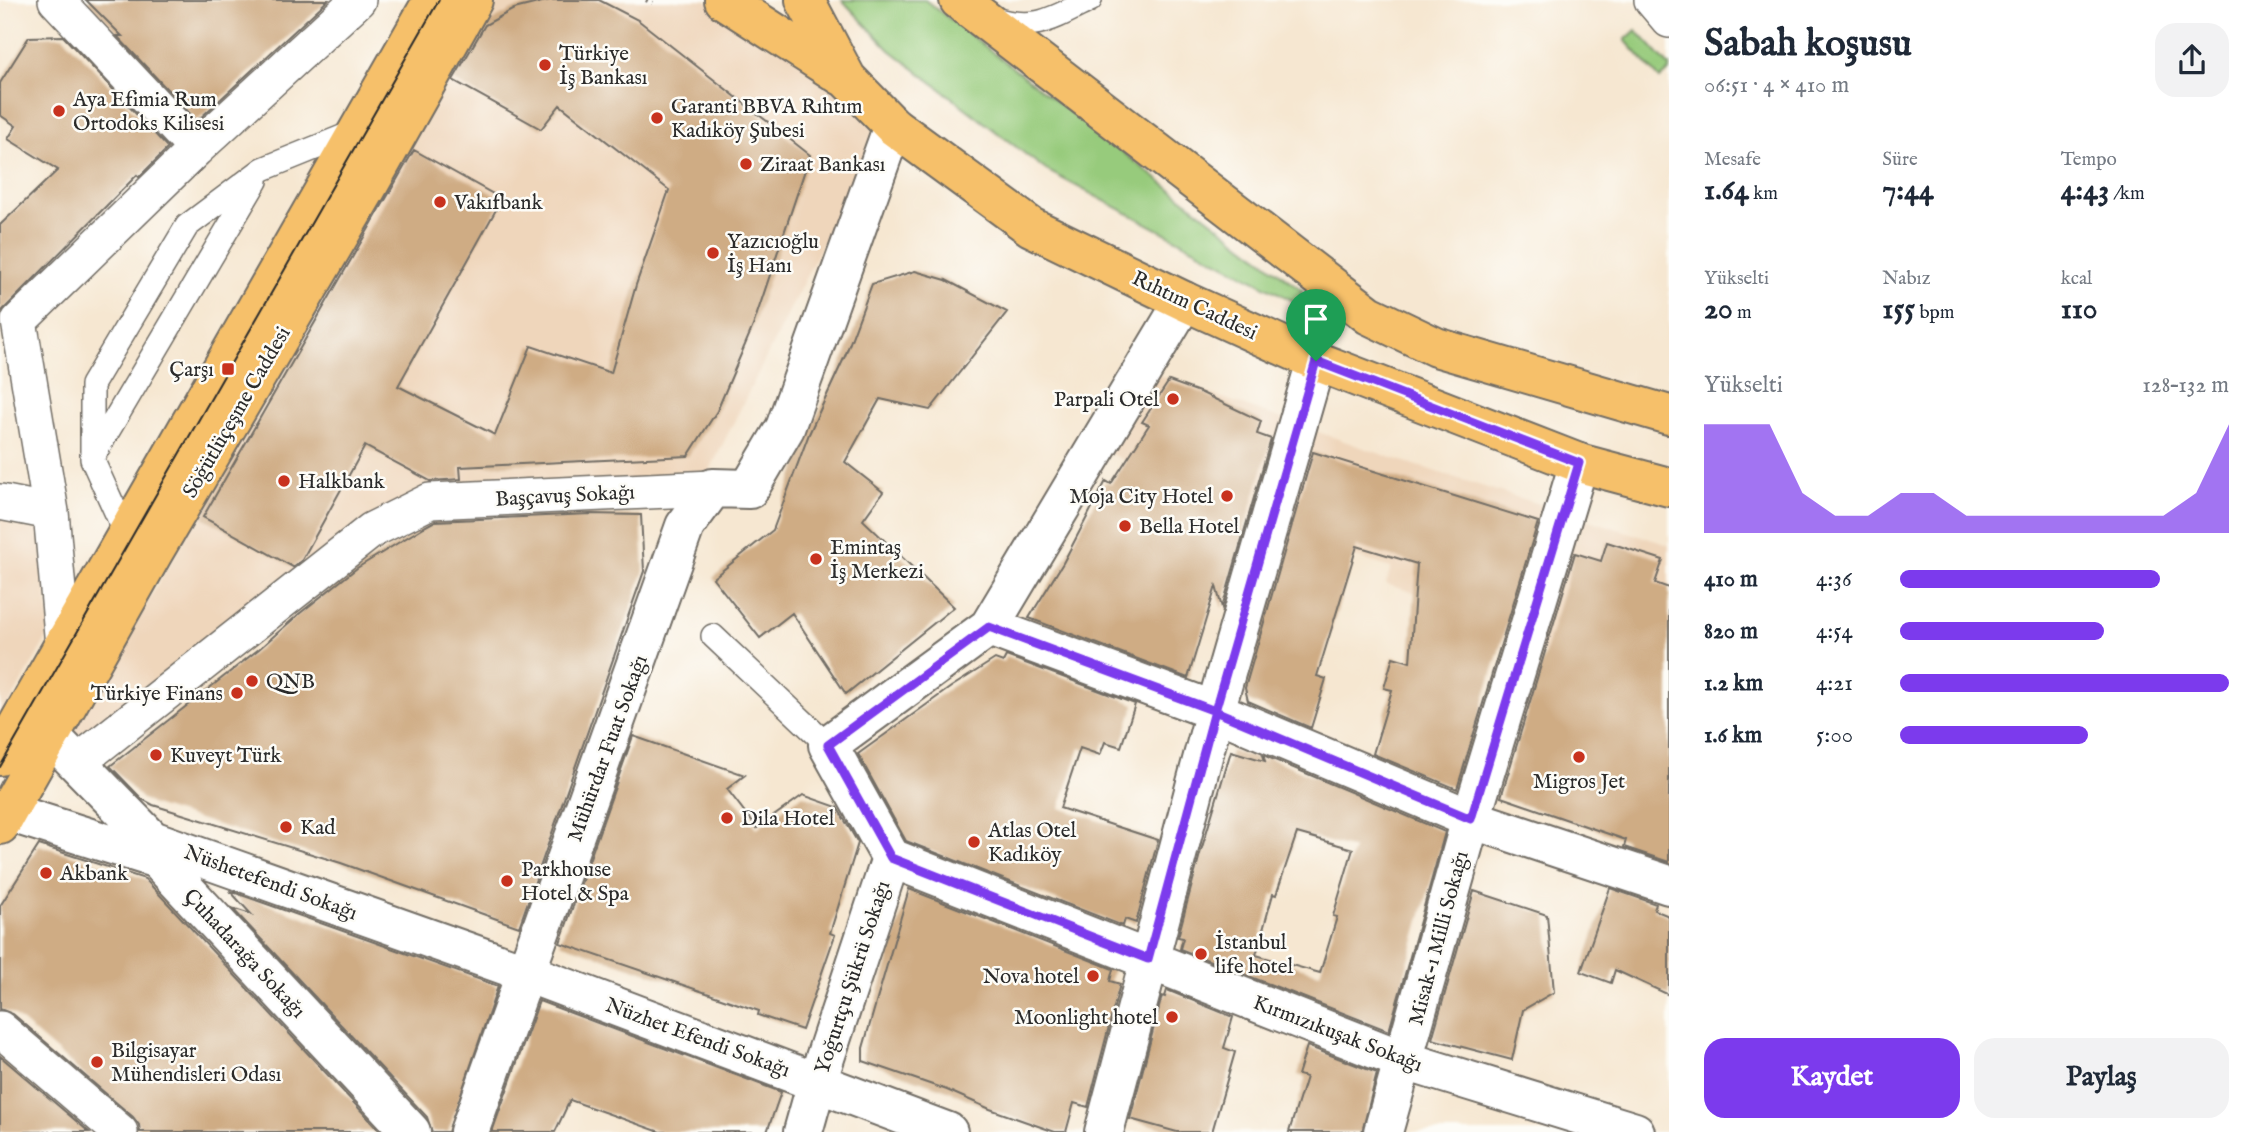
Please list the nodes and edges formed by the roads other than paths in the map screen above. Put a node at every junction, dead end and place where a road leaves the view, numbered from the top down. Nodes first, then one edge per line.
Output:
1 (57, 0) edge
2 (724, 0) edge
3 (805, 0) edge
4 (1090, 0) edge
5 (1652, 0) edge
6 (356, 1) edge
7 (462, 6) edge
8 (967, 6) edge
9 (1669, 20) edge
10 (847, 79) junction
11 (893, 126) junction
12 (357, 131) junction
13 (196, 149) junction
14 (263, 169) junction
15 (1184, 301) junction
16 (10, 311) edge
17 (1316, 361) junction
18 (1669, 415) edge
19 (92, 459) junction
20 (1579, 463) junction
21 (1669, 487) edge
22 (713, 488) junction
23 (0, 502) edge
24 (51, 512) junction
25 (126, 534) junction
26 (989, 627) junction
27 (713, 636) dead end
28 (63, 646) junction
29 (1215, 711) junction
30 (48, 738) junction
31 (828, 745) junction
32 (0, 756) edge
33 (77, 763) junction
34 (4, 818) edge
35 (1471, 819) junction
36 (891, 858) junction
37 (1669, 885) edge
38 (1148, 959) junction
39 (527, 973) junction
40 (0, 1029) edge
41 (1405, 1061) junction
42 (817, 1082) junction
43 (120, 1132) edge
44 (411, 1132) edge
45 (469, 1132) edge
46 (803, 1132) edge
47 (948, 1132) edge
48 (1104, 1132) edge
49 (1383, 1132) edge
50 (1635, 1132) edge

1 - 13 street
2 - 10 main road
3 - 10 main road, Rıhtım Caddesi
4 - 8 lane
5 - 9 street
6 - 13 street
7 - 12 main road, Söğütlüçeşme Caddesi
7 - 30 main road, Söğütlüçeşme Caddesi
8 - 18 main road
10 - 11 main road, Rıhtım Caddesi
11 - 15 main road, Rıhtım Caddesi
11 - 22 street, Başçavuş Sokağı
12 - 14 lane
12 - 25 main road, Söğütlüçeşme Caddesi
13 - 16 street
14 - 19 lane
14 - 19 lane
15 - 17 main road, Rıhtım Caddesi
15 - 26 street
16 - 24 street
17 - 20 main road, Rıhtım Caddesi
17 - 29 street
19 - 25 lane
20 - 21 main road, Rıhtım Caddesi
20 - 35 street, Misak-ı Milli Sokağı
22 - 33 street, Başçavuş Sokağı
22 - 39 street, Mühürdar Fuat Sokağı
23 - 24 street
24 - 28 street
25 - 28 main road, Söğütlüçeşme Caddesi
26 - 29 street
26 - 31 street
27 - 31 lane
28 - 32 main road, Söğütlüçeşme Caddesi
29 - 35 street
29 - 38 street
30 - 33 street, Nüshetefendi Sokağı
30 - 34 main road, Söğütlüçeşme Caddesi
31 - 36 street, Yoğurtçu Şükrü Sokağı
33 - 39 street, Nüshetefendi Sokağı
34 - 44 street, Çuhadarağa Sokağı
35 - 37 street
35 - 41 street, Misak-ı Milli Sokağı
36 - 38 street, Kırmızıkuşak Sokağı
36 - 42 street, Yoğurtçu Şükrü Sokağı
38 - 41 street, Kırmızıkuşak Sokağı
38 - 48 street
39 - 42 street, Nüzhet Efendi Sokağı
39 - 45 street, Mühürdar Fuat Sokağı
40 - 43 street
41 - 49 street, Misak-ı Milli Sokağı
41 - 50 street, Kırmızıkuşak Sokağı
42 - 46 street, Yoğurtçu Şükrü Sokağı
42 - 47 street, Nüzhet Efendi Sokağı

